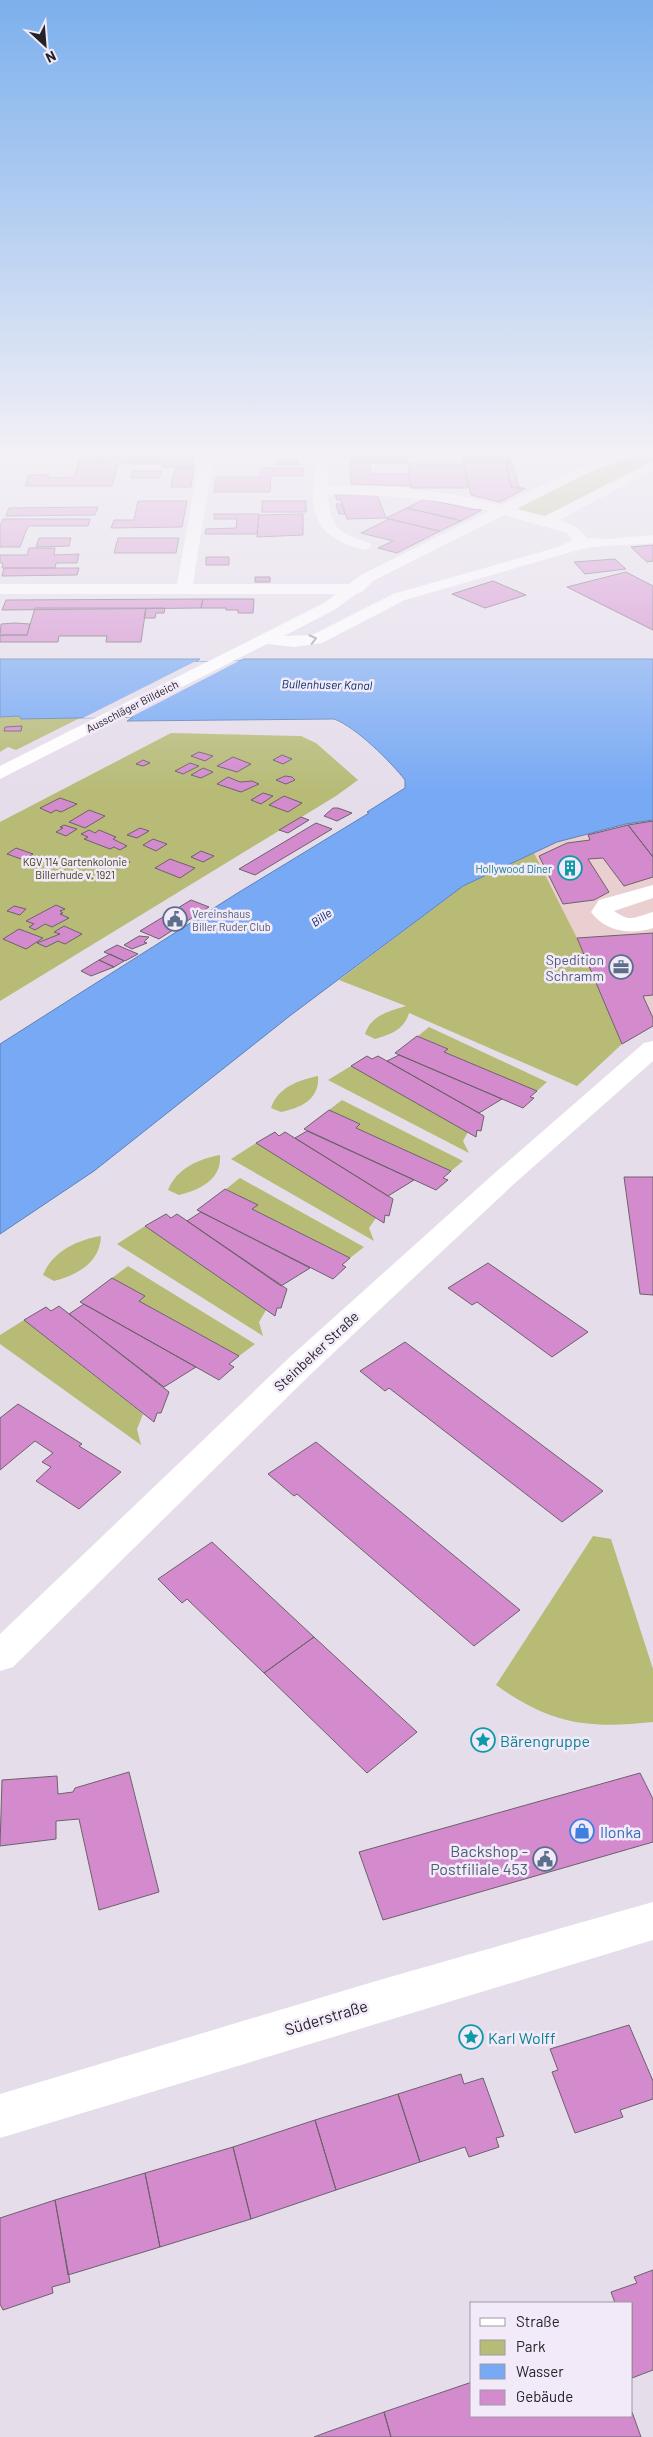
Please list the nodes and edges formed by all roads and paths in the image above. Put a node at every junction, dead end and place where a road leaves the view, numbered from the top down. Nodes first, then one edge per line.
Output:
1 (188, 565) edge
2 (393, 565) edge
3 (510, 565) edge
4 (184, 589) junction
5 (354, 589) junction
6 (0, 590) edge
7 (420, 590) junction
8 (265, 639) junction
9 (0, 773) edge
10 (653, 891) edge
11 (653, 919) edge
12 (649, 1056) edge
13 (0, 1656) edge
14 (653, 1921) edge
15 (0, 2116) edge

1 - 4 street
2 - 5 street, Ausschläger Billdeich
3 - 7 street
4 - 5 street
4 - 6 street
5 - 7 street
5 - 8 street, Ausschläger Billdeich
8 -> 7 street
8 - 9 street, Ausschläger Billdeich
10 - 11 street
12 - 13 street, Steinbeker Straße
14 - 15 street, Süderstraße

